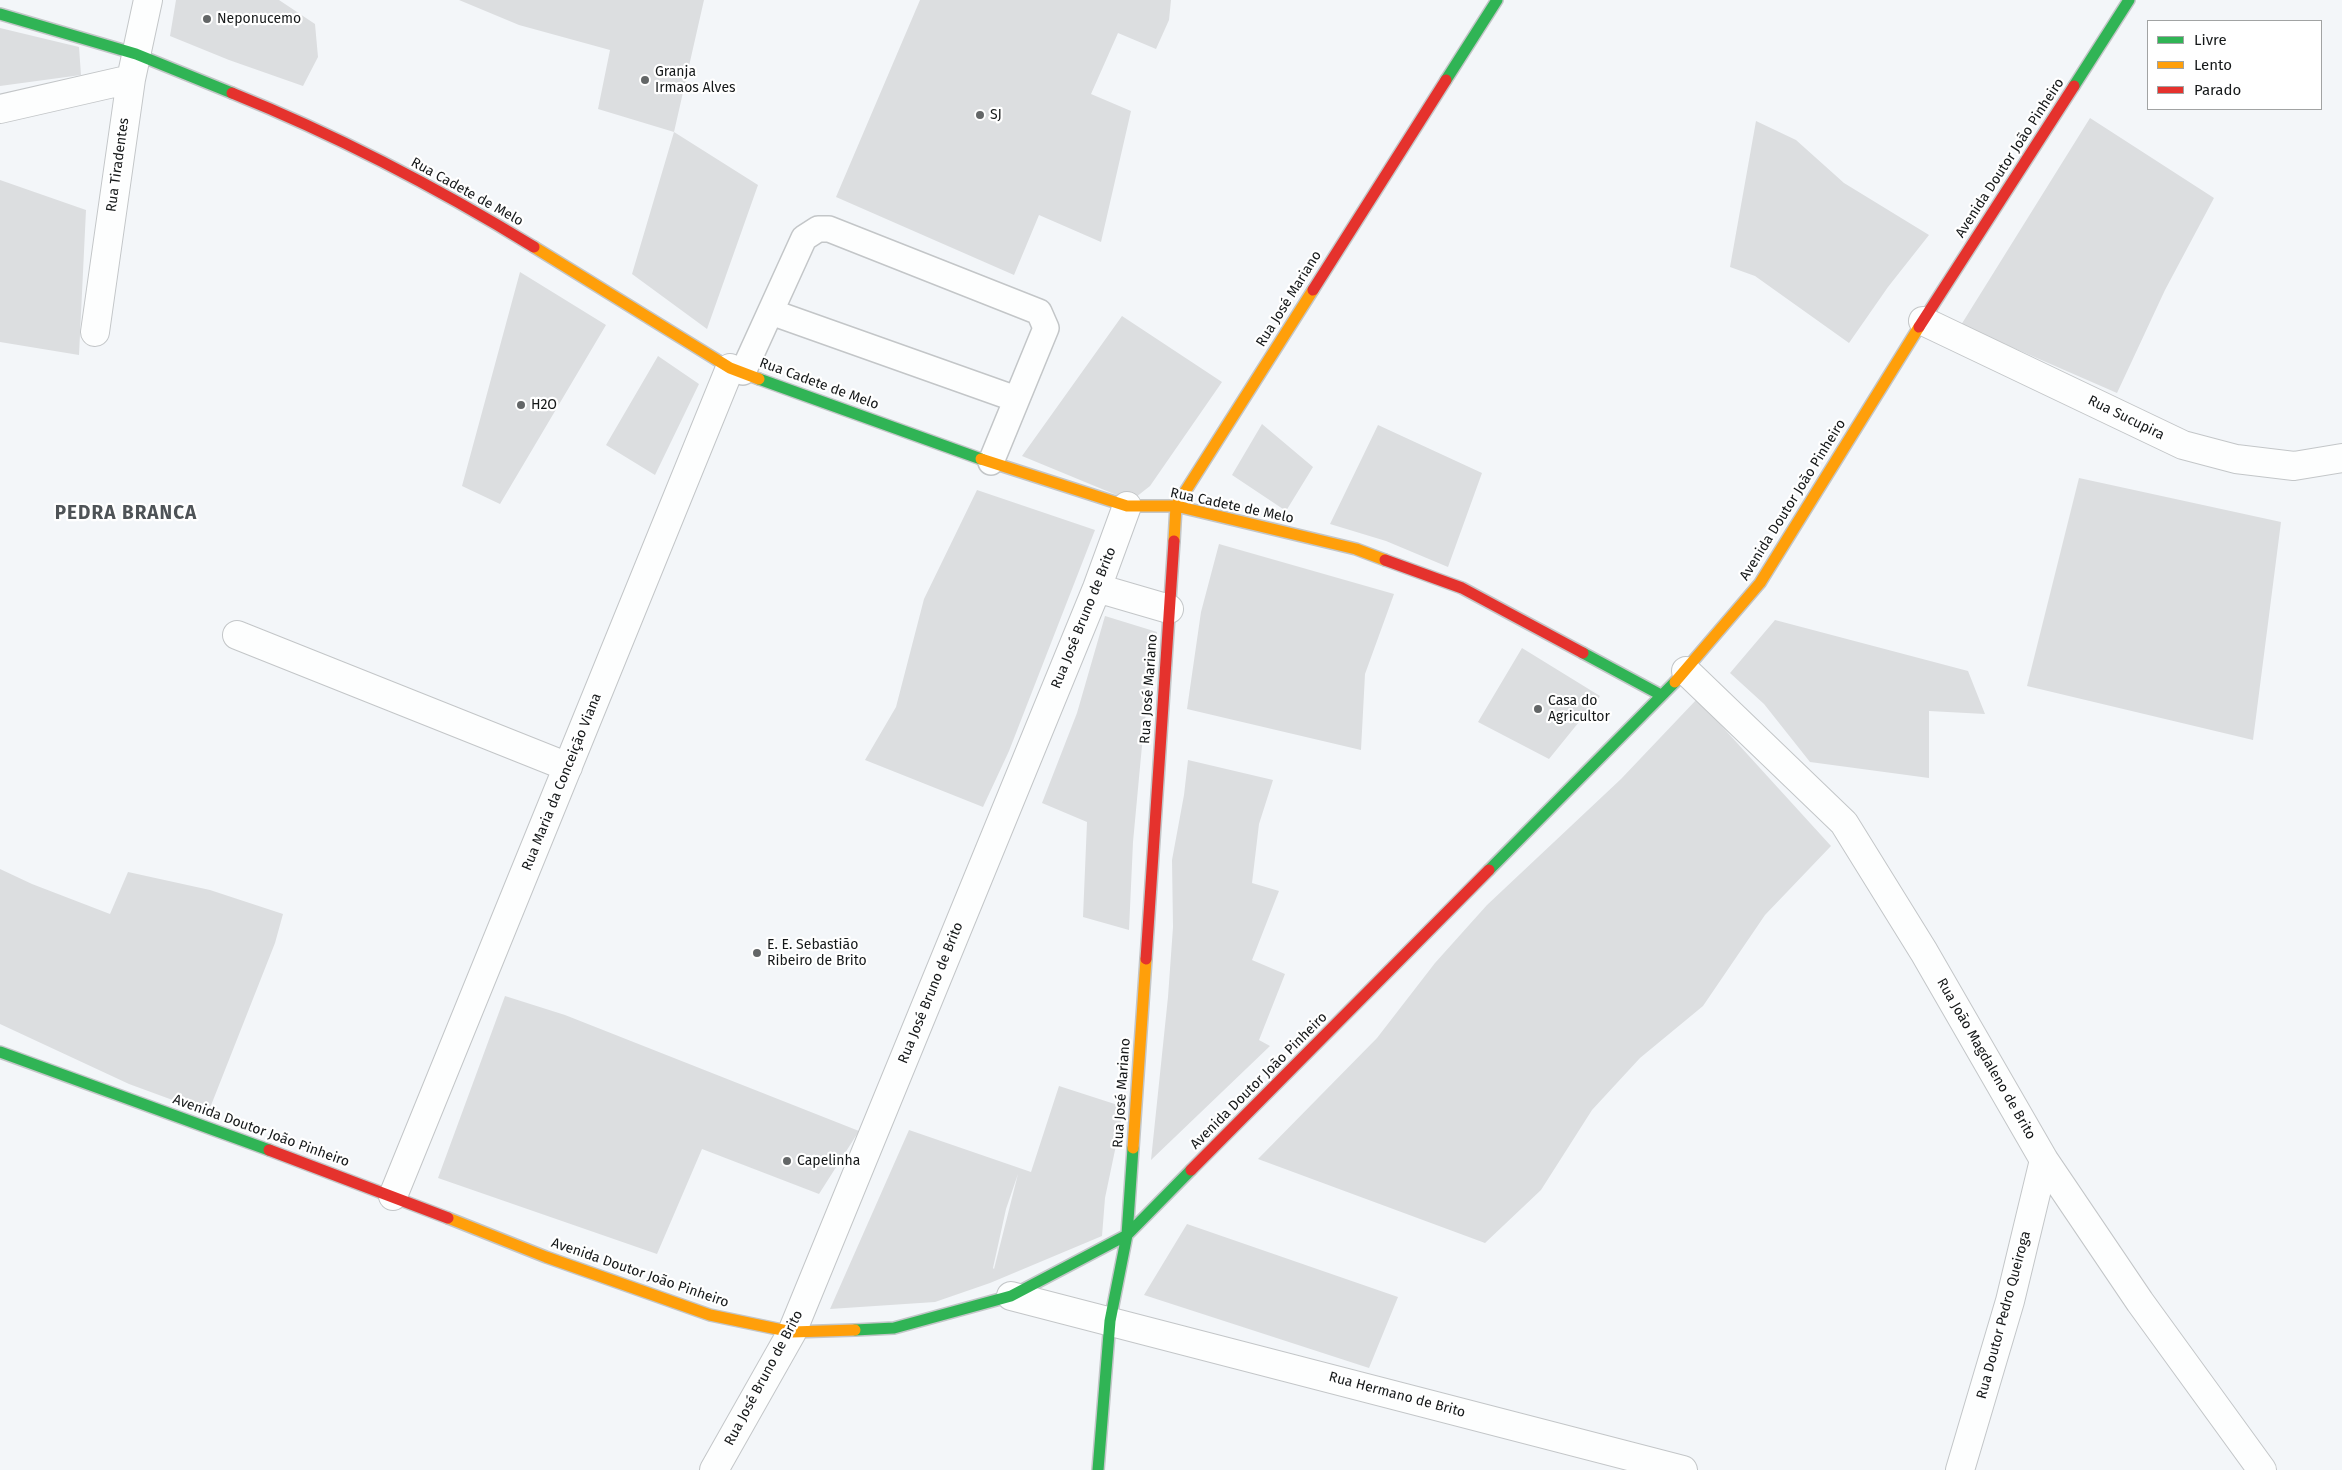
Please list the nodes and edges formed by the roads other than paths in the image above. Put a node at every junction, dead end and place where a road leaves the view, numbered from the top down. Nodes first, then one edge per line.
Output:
1 (148, 0) edge
2 (1497, 0) edge
3 (2129, 0) edge
4 (0, 14) edge
5 (134, 66) junction
6 (0, 109) edge
7 (771, 312) junction
8 (1922, 321) junction
9 (95, 332) dead end
10 (737, 370) junction
11 (1016, 399) junction
12 (2342, 458) edge
13 (991, 462) junction
14 (1128, 506) junction
15 (1176, 506) junction
16 (1097, 588) junction
17 (1170, 609) junction
18 (237, 635) dead end
19 (1686, 671) junction
20 (1661, 695) junction
21 (568, 767) junction
22 (0, 1052) edge
23 (2044, 1160) junction
24 (393, 1196) junction
25 (1127, 1235) junction
26 (1011, 1296) junction
27 (1110, 1321) junction
28 (792, 1332) junction
29 (714, 1470) edge
30 (1098, 1470) edge
31 (1683, 1470) edge
32 (1960, 1470) edge
33 (2262, 1470) edge

1 - 5 street, Rua Tiradentes
2 - 15 street, Rua José Mariano
3 - 8 street, Avenida Doutor João Pinheiro
4 - 5 street, Rua Cadete de Melo
5 - 6 street
5 - 9 street, Rua Tiradentes
5 - 10 street, Rua Cadete de Melo
7 - 10 lane
7 - 11 lane
7 - 11 lane
8 - 12 street, Rua Sucupira
8 - 19 street, Avenida Doutor João Pinheiro
10 - 13 street, Rua Cadete de Melo
10 - 21 street, Rua Maria da Conceição Viana
11 - 13 lane
13 - 14 street, Rua Cadete de Melo
14 - 15 street, Rua Cadete de Melo
14 - 16 street, Rua José Bruno de Brito
15 - 17 street, Rua José Mariano
15 - 20 street, Rua Cadete de Melo
16 - 17 street
16 - 28 street, Rua José Bruno de Brito
17 - 25 street, Rua José Mariano
18 - 21 street
19 - 20 street, Avenida Doutor João Pinheiro
19 - 23 street, Rua João Magdaleno de Brito
20 - 25 street, Avenida Doutor João Pinheiro
21 - 24 street, Rua Maria da Conceição Viana
22 - 24 street, Avenida Doutor João Pinheiro
23 - 32 street, Rua Doutor Pedro Queiroga
23 - 33 street, Rua João Magdaleno de Brito
24 - 28 street, Avenida Doutor João Pinheiro
25 - 26 street, Avenida Doutor João Pinheiro
25 - 27 street, Rua José Mariano
26 - 27 street, Rua Hermano de Brito
26 - 28 street, Avenida Doutor João Pinheiro
27 - 30 street, Rua José Mariano
27 - 31 street, Rua Hermano de Brito
28 - 29 street, Rua José Bruno de Brito

